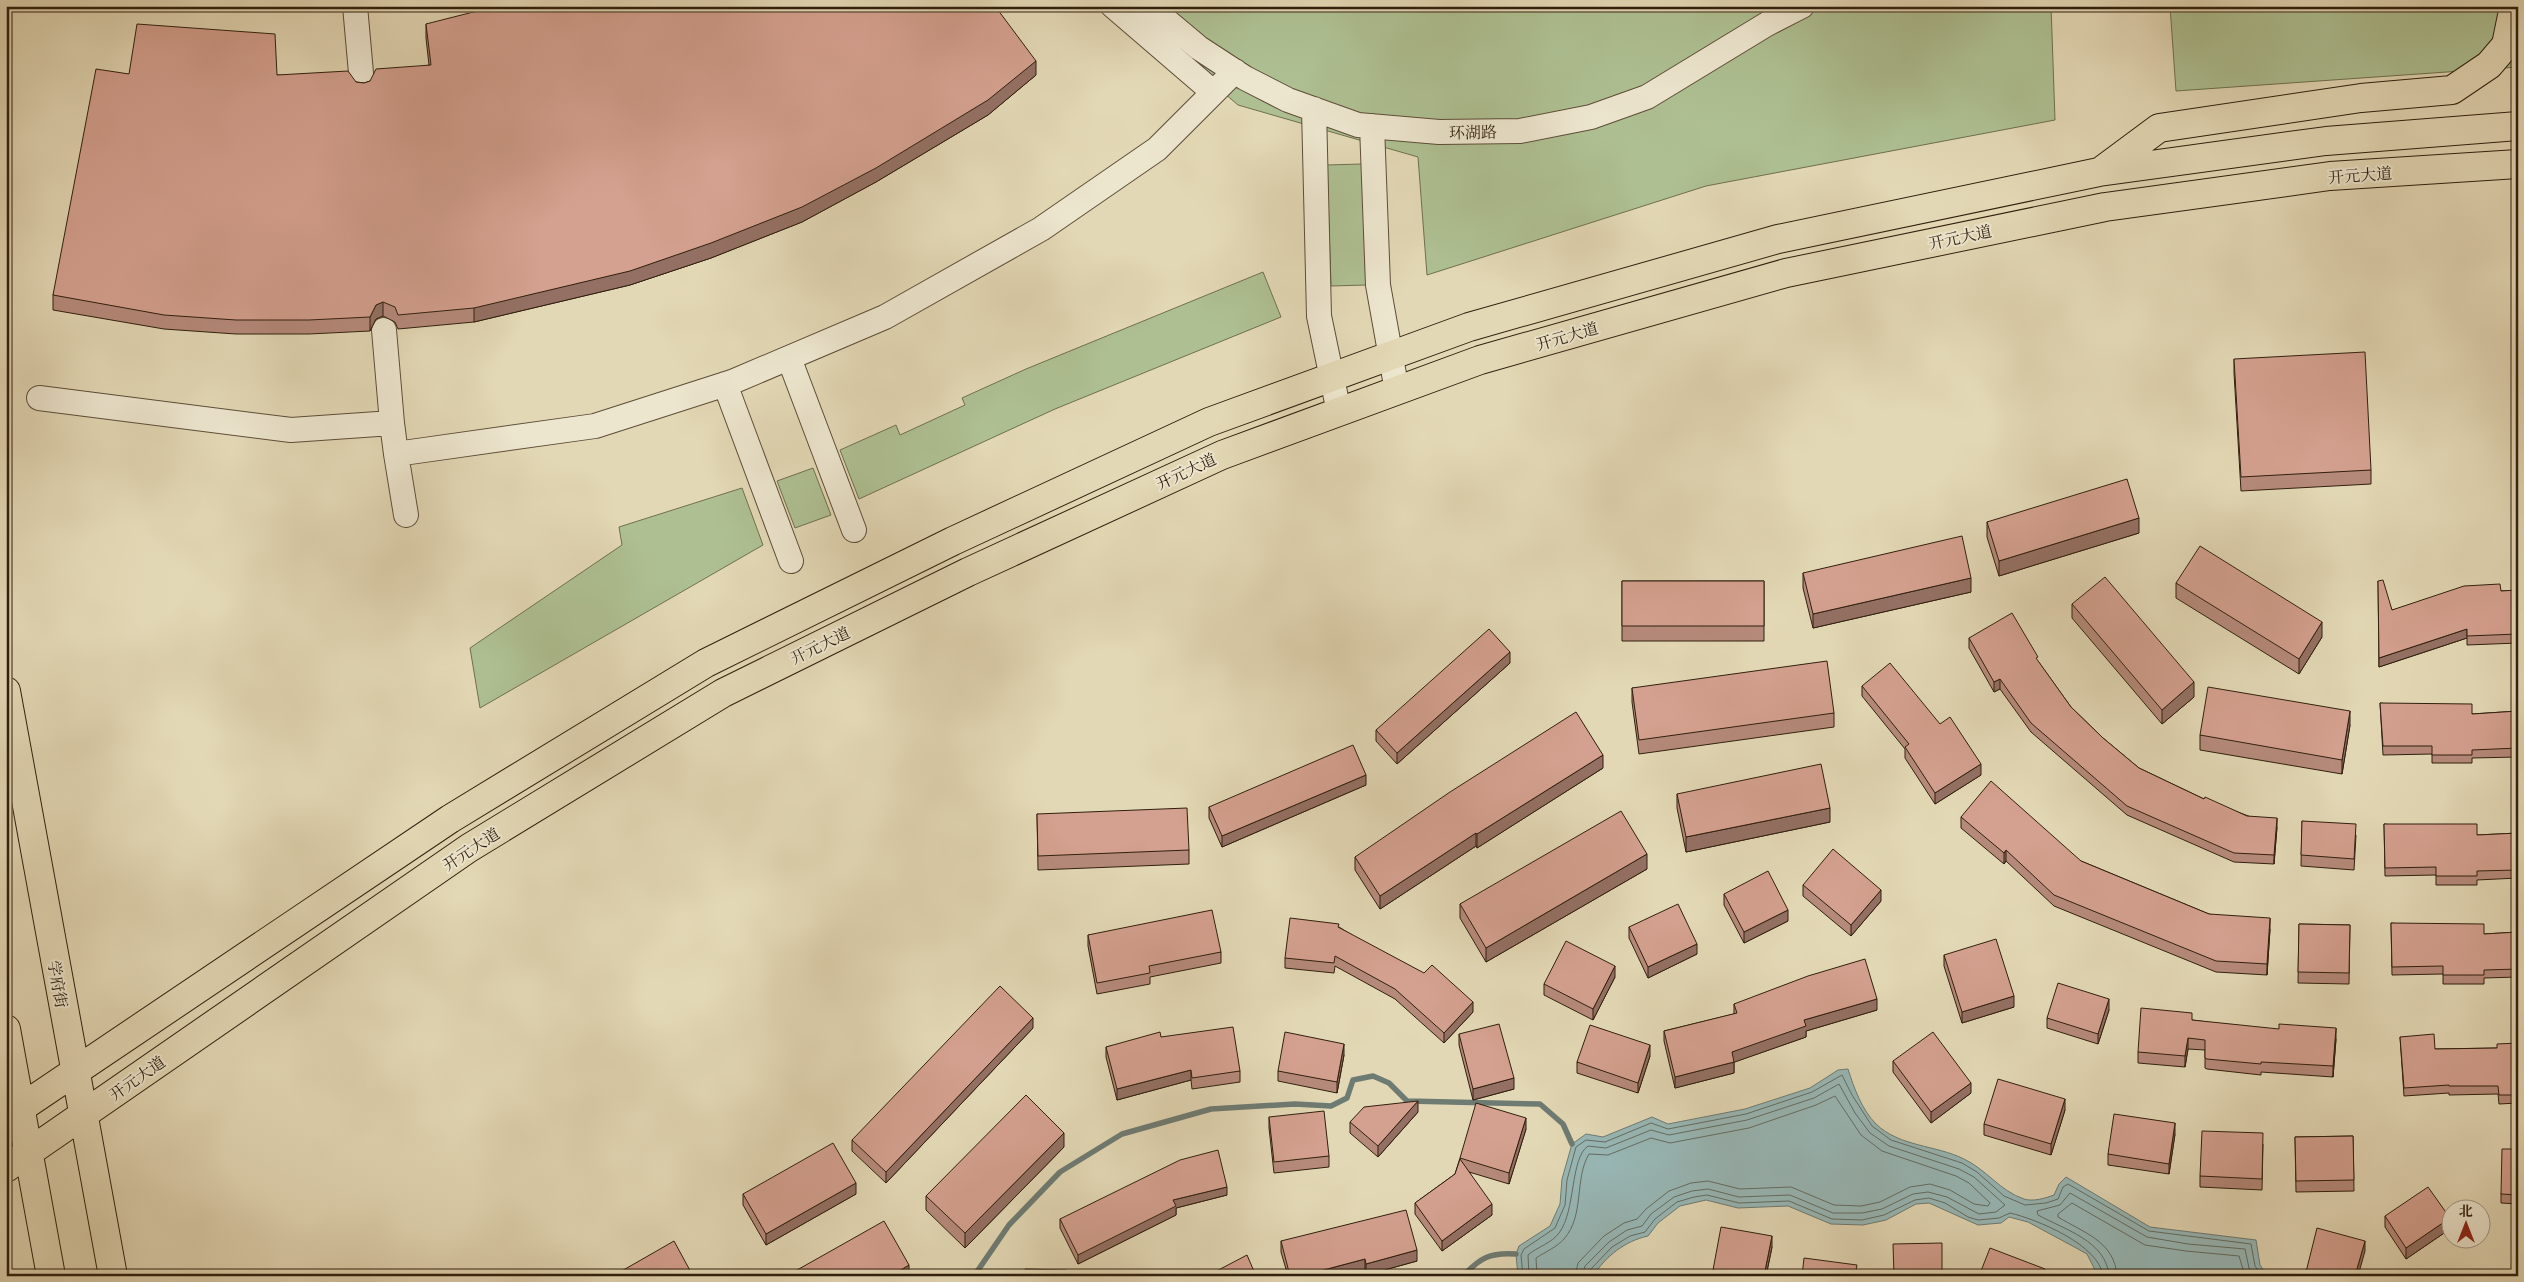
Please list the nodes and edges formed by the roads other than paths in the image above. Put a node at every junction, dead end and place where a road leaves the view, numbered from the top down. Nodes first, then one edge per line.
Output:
1 (355, 6) edge
2 (1113, 6) edge
3 (1149, 6) edge
4 (1802, 6) edge
5 (2514, 6) edge
6 (1235, 71) junction
7 (362, 84) edge
8 (1214, 92) junction
9 (1314, 109) junction
10 (1372, 126) junction
11 (2518, 126) edge
12 (2518, 164) edge
13 (2099, 172) junction
14 (384, 330) dead end
15 (1390, 356) junction
16 (789, 358) junction
17 (1331, 377) junction
18 (725, 384) junction
19 (1397, 391) junction
20 (39, 398) dead end
21 (1339, 412) junction
22 (392, 423) junction
23 (396, 454) junction
24 (406, 515) dead end
25 (854, 530) dead end
26 (791, 561) dead end
27 (6, 691) edge
28 (6, 1029) edge
29 (74, 1074) junction
30 (13, 1113) edge
31 (82, 1115) junction
32 (17, 1160) edge
33 (51, 1276) edge
34 (113, 1276) edge

1 - 7 street
2 - 8 street
3 - 6 street, 环湖路
4 - 10 street, 环湖路
5 - 13 main road
6 - 8 street
6 - 9 street, 环湖路
8 - 16 street
9 - 10 street, 环湖路
9 - 17 street
10 - 15 street
11 - 13 main road
12 - 19 main road, 开元大道
13 - 15 main road
14 - 22 street
15 - 17 main road
15 - 19 street
16 - 18 street
16 - 25 street
17 - 21 street
17 - 29 main road
18 - 23 street
18 - 26 street
19 - 21 main road, 开元大道
20 - 22 street
21 - 31 main road, 开元大道
22 - 23 street
23 - 24 street
27 - 29 main road, 学府街
28 - 30 main road
29 - 30 main road
29 - 31 main road, 学府街
30 - 32 main road
31 - 32 main road, 开元大道
31 - 34 main road, 学府街
32 - 33 main road

